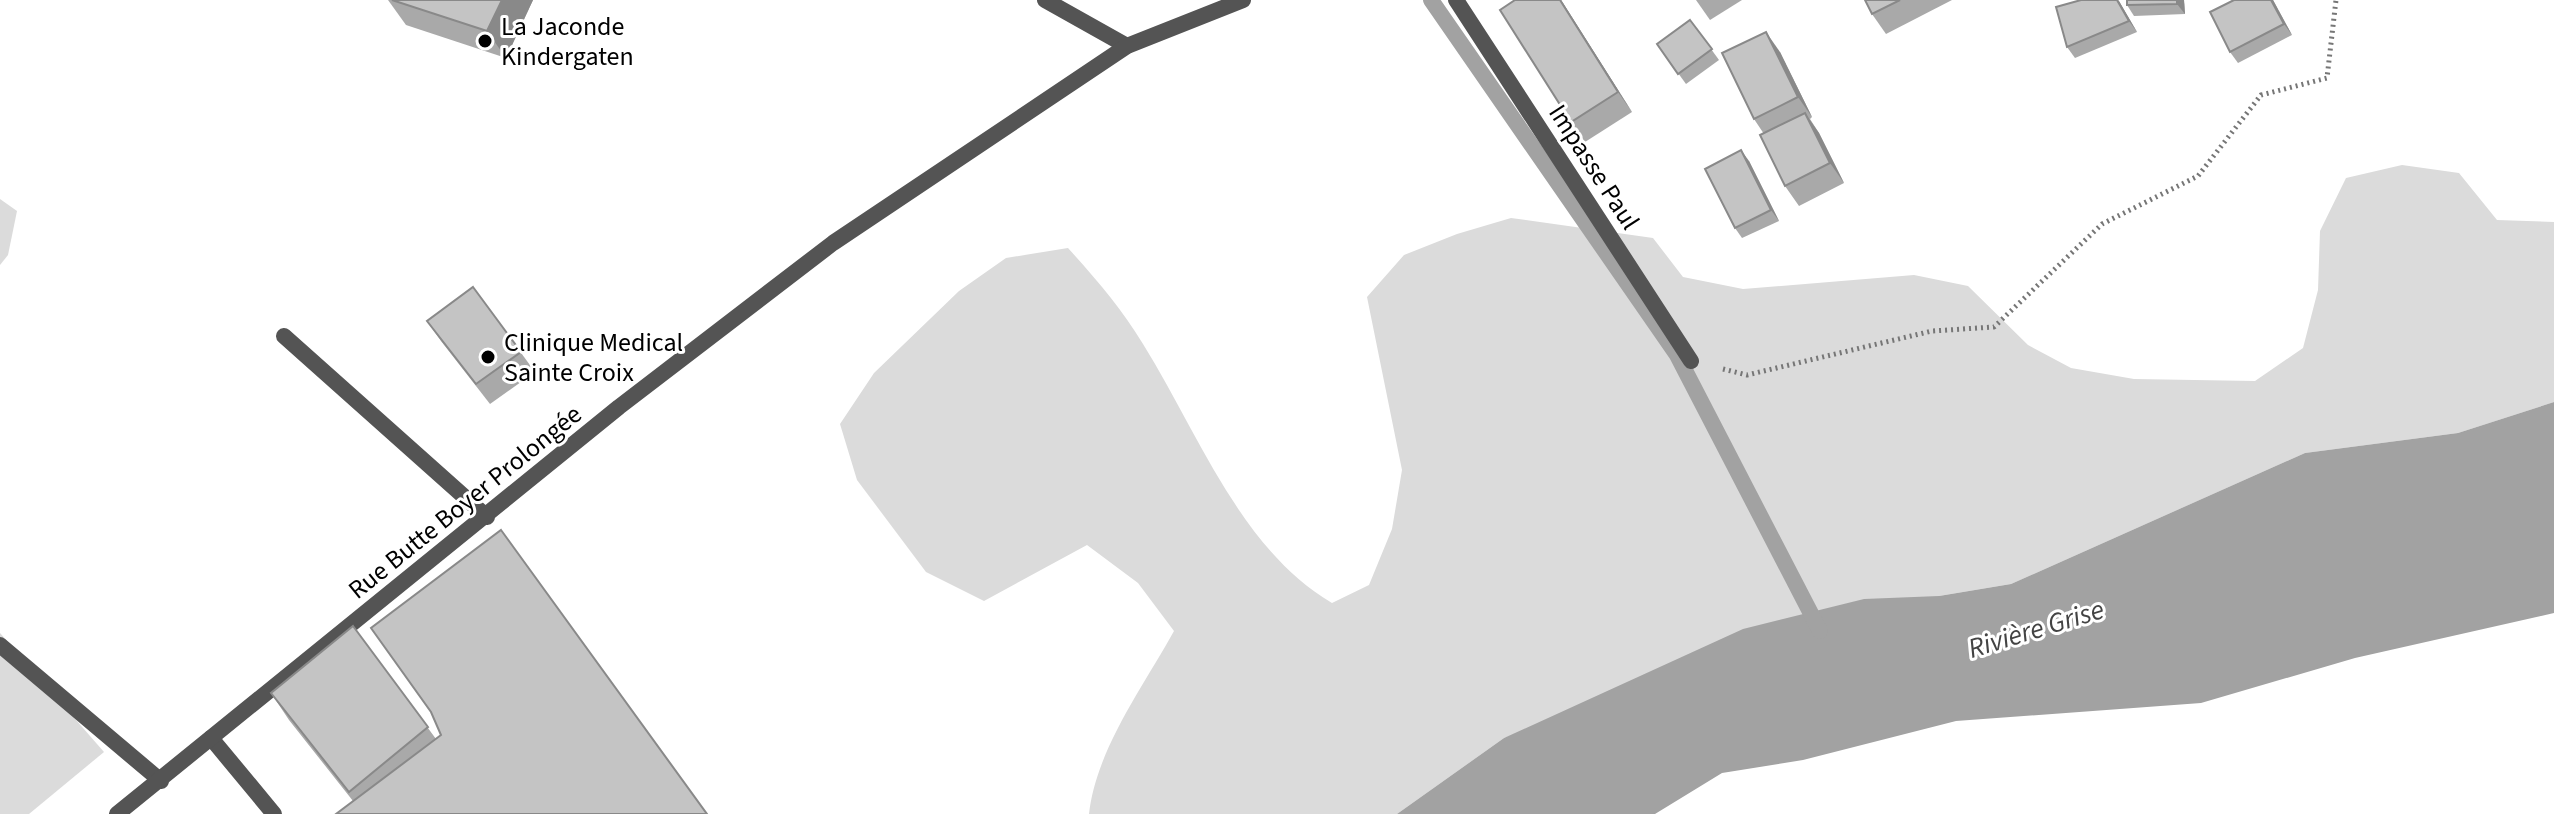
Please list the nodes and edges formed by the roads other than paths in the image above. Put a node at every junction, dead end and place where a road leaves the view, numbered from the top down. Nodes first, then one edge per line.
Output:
1 (1045, 0) edge
2 (1243, 0) edge
3 (1456, 0) edge
4 (1127, 46) junction
5 (284, 336) dead end
6 (1691, 361) road end
7 (487, 517) junction
8 (0, 645) edge
9 (211, 738) junction
10 (161, 781) junction
11 (117, 814) edge
12 (274, 814) edge

1 - 4 street
2 - 4 street, Rue Butte Boyer Prolongée
3 - 6 street, Impasse Paul
4 - 7 street, Rue Butte Boyer Prolongée
5 - 7 street
7 - 9 street, Rue Butte Boyer Prolongée
8 - 10 street
9 - 10 street, Rue Butte Boyer Prolongée
9 - 12 street
10 - 11 street, Rue Butte Boyer Prolongée

